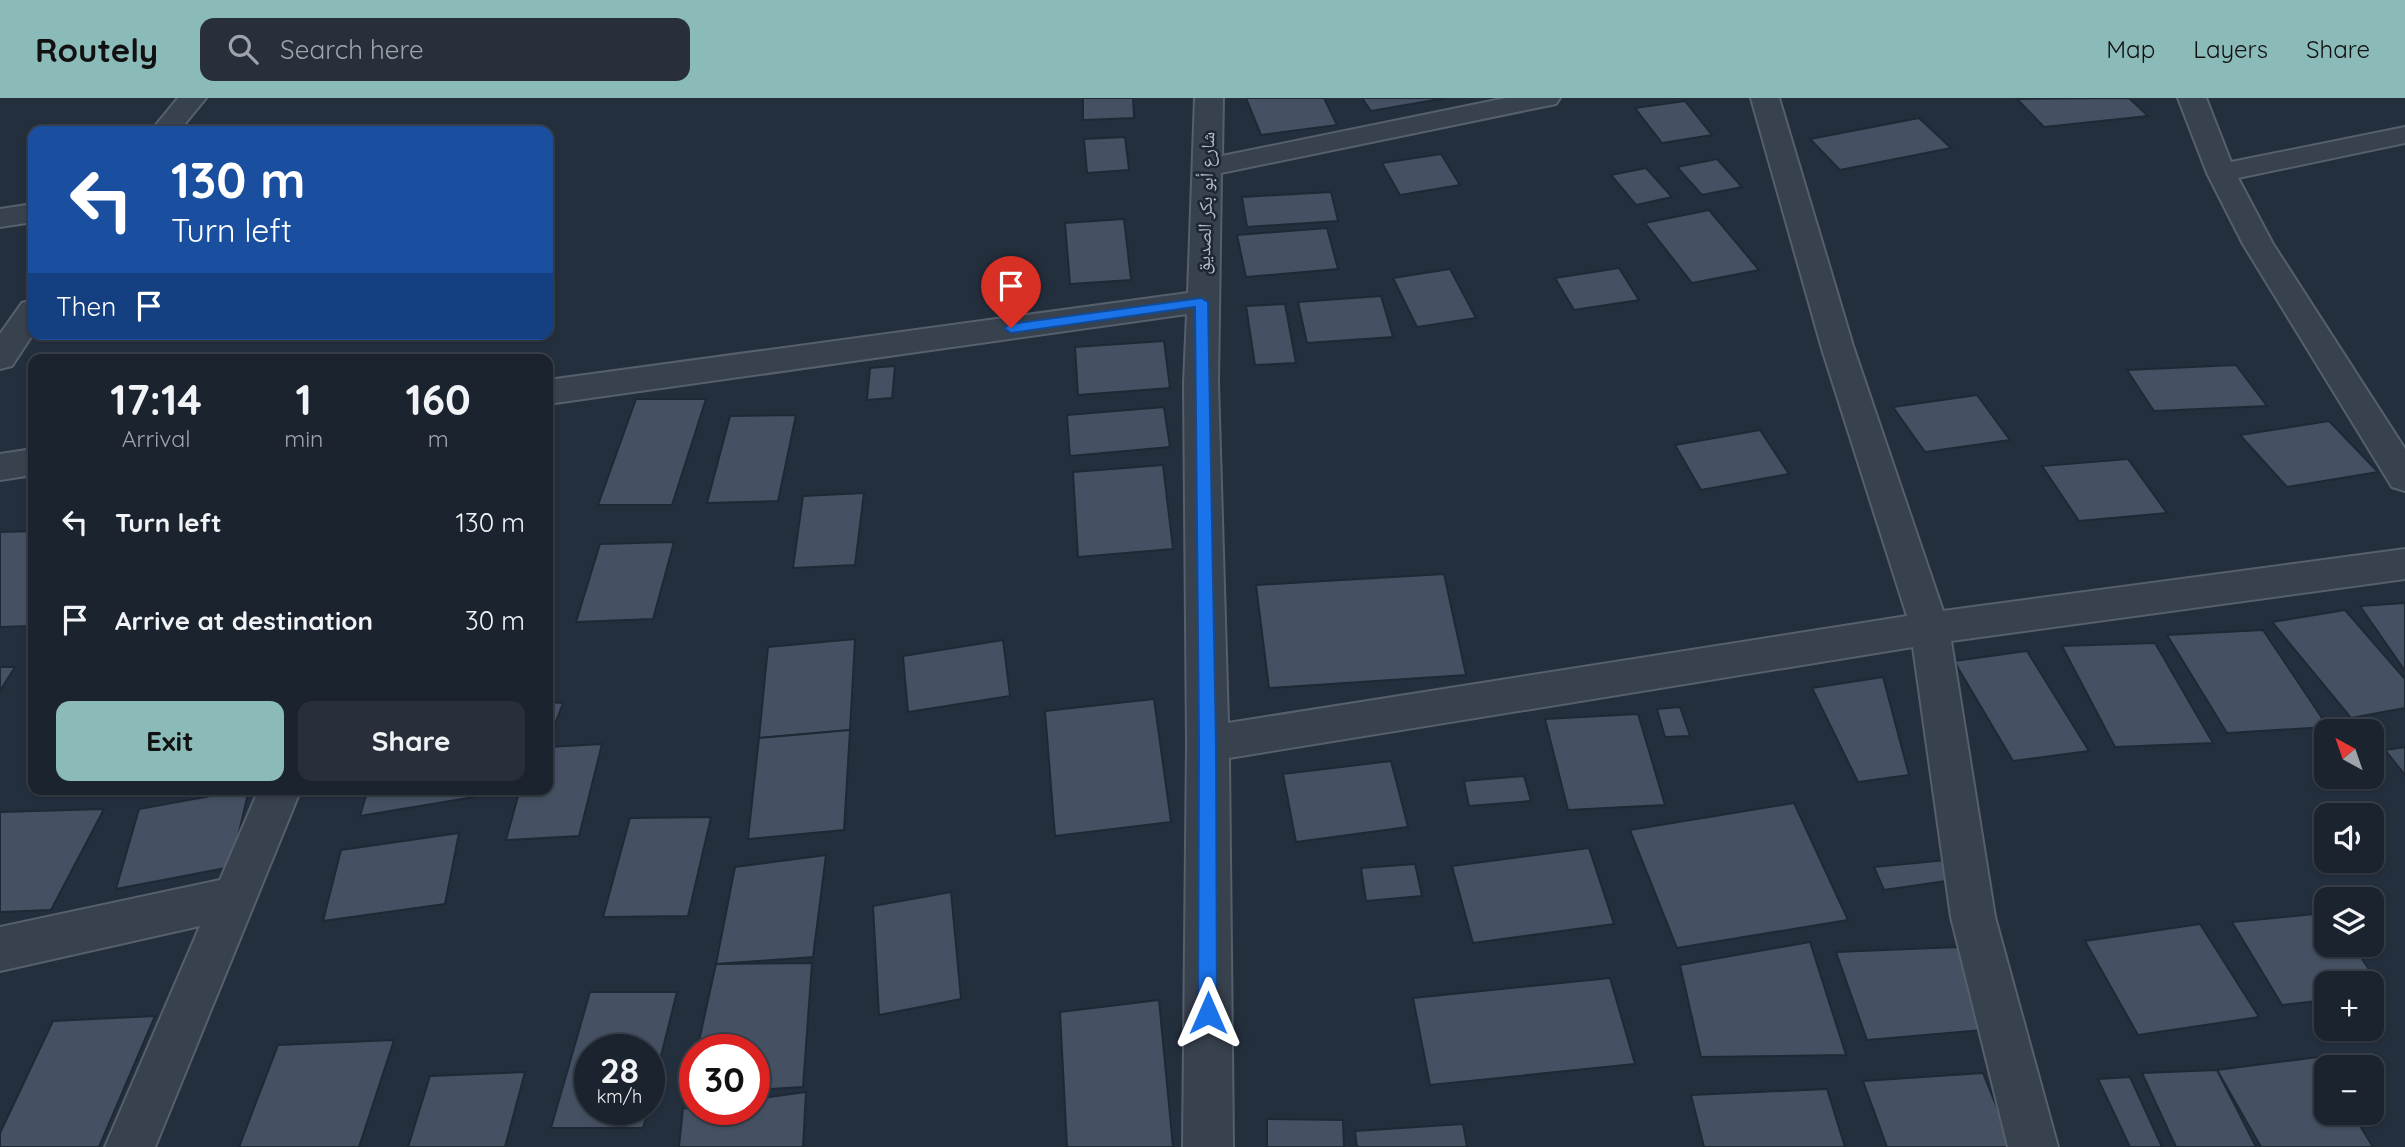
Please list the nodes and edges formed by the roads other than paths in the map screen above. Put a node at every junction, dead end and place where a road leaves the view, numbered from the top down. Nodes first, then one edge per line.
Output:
1 (192, 98) edge
2 (1209, 98) edge
3 (1546, 98) edge
4 (1765, 98) edge
5 (2192, 98) edge
6 (169, 126) edge
7 (2405, 135) edge
8 (1208, 167) junction
9 (2221, 173) junction
10 (28, 214) edge
11 (0, 218) edge
12 (1201, 302) junction
13 (28, 318) edge
14 (0, 358) edge
15 (553, 391) edge
16 (28, 464) edge
17 (0, 467) edge
18 (2405, 478) edge
19 (2405, 564) edge
20 (1930, 629) junction
21 (1208, 744) junction
22 (278, 795) edge
23 (234, 898) junction
24 (0, 949) edge
25 (130, 1147) edge
26 (1208, 1147) edge
27 (2033, 1147) edge

1 - 6 street
2 - 8 street, شارع أبو بكر الصديق
3 - 8 street
4 - 20 street
5 - 9 street
7 - 9 street
8 - 12 street, شارع أبو بكر الصديق
9 - 18 street
10 - 11 street
12 - 15 street
12 - 21 street, شارع أبو بكر الصديق
13 - 14 street
16 - 17 street
19 - 20 street
20 - 21 street
20 - 27 street
21 - 26 street, شارع أبو بكر الصديق
22 - 23 street
23 - 24 street
23 - 25 street

